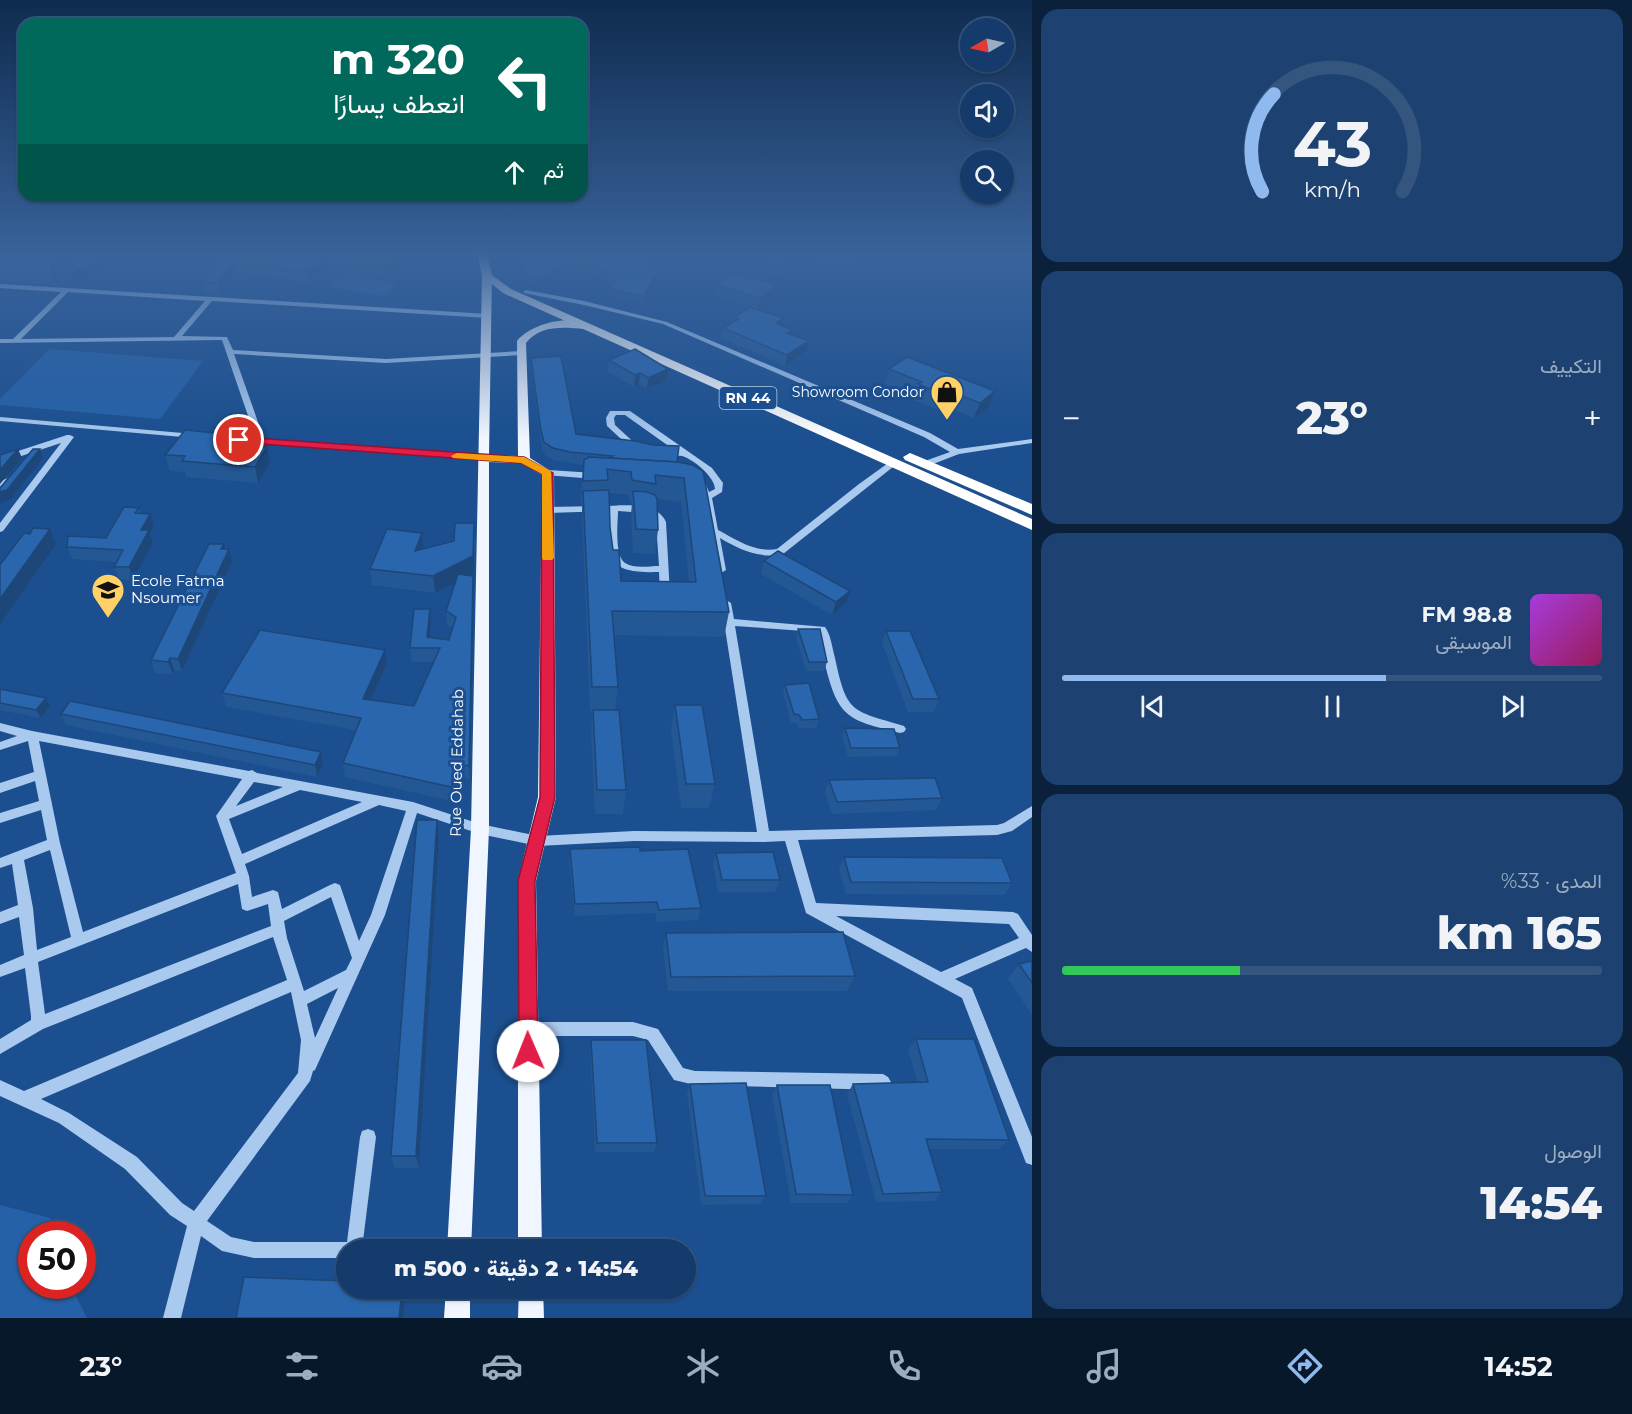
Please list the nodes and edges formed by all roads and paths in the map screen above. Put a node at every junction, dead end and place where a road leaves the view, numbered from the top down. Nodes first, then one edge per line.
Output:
1 (40, 316) edge
2 (196, 316) edge
3 (479, 316) edge
4 (488, 316) joint
5 (561, 316) edge
6 (581, 316) edge
7 (635, 316) edge
8 (584, 326) junction
9 (177, 338) junction
10 (0, 340) edge
11 (16, 340) junction
12 (231, 352) junction
13 (521, 353) junction
14 (487, 355) junction
15 (0, 419) edge
16 (81, 426) junction
17 (205, 437) edge
18 (69, 438) junction
19 (227, 439) edge
20 (1032, 441) edge
21 (261, 442) junction
22 (38, 448) junction
23 (644, 452) edge
24 (957, 452) junction
25 (654, 454) edge
26 (686, 454) junction
27 (483, 458) junction
28 (0, 460) edge
29 (524, 460) junction
30 (24, 464) edge
31 (894, 464) junction
32 (925, 464) junction
33 (18, 472) edge
34 (548, 473) junction
35 (604, 477) edge
36 (11, 480) junction
37 (0, 484) edge
38 (694, 484) edge
39 (0, 494) edge
40 (708, 497) junction
41 (614, 509) junction
42 (548, 510) junction
43 (1032, 510) edge
44 (1032, 525) edge
45 (0, 529) edge
46 (715, 532) junction
47 (663, 568) junction
48 (722, 577) edge
49 (724, 588) edge
50 (665, 601) edge
51 (729, 622) junction
52 (0, 727) edge
53 (900, 729) dead end
54 (32, 735) junction
55 (0, 746) edge
56 (40, 775) junction
57 (252, 775) junction
58 (301, 785) junction
59 (0, 788) edge
60 (379, 801) junction
61 (47, 803) junction
62 (412, 807) junction
63 (1032, 811) edge
64 (222, 816) junction
65 (0, 818) edge
66 (480, 829) junction
67 (790, 835) junction
68 (764, 837) junction
69 (538, 842) junction
70 (54, 843) junction
71 (17, 856) junction
72 (237, 862) junction
73 (0, 863) edge
74 (243, 876) junction
75 (26, 908) junction
76 (811, 909) junction
77 (0, 918) edge
78 (278, 923) junction
79 (79, 941) junction
80 (1030, 943) edge
81 (358, 957) junction
82 (31, 959) junction
83 (0, 971) edge
84 (350, 975) junction
85 (941, 979) junction
86 (295, 983) junction
87 (300, 1000) junction
88 (38, 1024) junction
89 (528, 1029) junction
90 (0, 1047) edge
91 (305, 1076) junction
92 (883, 1082) edge
93 (0, 1088) edge
94 (24, 1100) junction
95 (368, 1137) dead end
96 (1032, 1158) edge
97 (196, 1222) junction
98 (354, 1239) edge
99 (459, 1239) edge
100 (530, 1239) edge
101 (336, 1250) edge
102 (458, 1299) edge
103 (531, 1299) edge
104 (172, 1318) edge
105 (457, 1318) edge
106 (531, 1318) edge

1 - 11 street
2 - 9 street
3 - 4 street
4 - 14 main road, Rue Oued Eddahab
5 - 8 highway, RN 44
6 - 32 highway, RN 44
7 - 24 street
8 - 13 main road
8 - 31 highway, RN 44
9 - 11 street
9 - 12 street
10 - 11 street
12 - 14 street
12 - 21 street
13 - 14 street
13 - 29 main road
14 - 27 main road, Rue Oued Eddahab
15 - 16 street
16 - 17 street
16 - 18 street
18 - 22 street
18 - 45 street
19 - 21 street
20 - 24 street
21 - 27 street
22 - 28 street
22 - 30 street
23 - 26 street
24 - 32 street
25 - 26 street
26 - 40 street
27 - 29 main road
27 - 66 main road, Rue Oued Eddahab
29 - 34 main road
31 - 44 highway, RN 44
31 - 46 street
32 - 43 highway, RN 44
33 - 36 street
34 - 35 street
34 - 42 main road
36 - 37 street
36 - 39 street
38 - 40 street
40 - 46 street
41 - 42 street
41 - 47 street
41 - 47 street
42 - 69 main road
46 - 48 street
47 - 50 street
49 - 51 street
51 - 53 street
51 - 68 street
52 - 54 street
54 - 55 street
54 - 56 street
54 - 57 street
56 - 59 street
56 - 61 street
57 - 58 street
57 - 64 street
58 - 60 street
58 - 64 street
60 - 62 street
60 - 72 street
61 - 65 street
61 - 70 street
62 - 66 street
62 - 81 street
63 - 67 street
64 - 72 street
66 - 69 street
66 - 99 main road, Rue Oued Eddahab
67 - 68 street
67 - 76 street
68 - 69 street
69 - 89 main road
70 - 71 street
70 - 79 street
71 - 73 street
71 - 75 street
72 - 74 street
74 - 78 street
74 - 79 street
75 - 77 street
75 - 82 street
76 - 80 street
76 - 85 street
78 - 81 street
78 - 86 street
78 - 88 street
79 - 82 street
80 - 85 street
81 - 84 street
82 - 83 street
82 - 88 street
84 - 87 street
84 - 91 street
85 - 96 street
86 - 87 street
86 - 94 street
87 - 91 street
88 - 90 street
89 - 92 street
89 - 100 main road
91 - 97 street
93 - 94 street
94 - 97 street
95 - 98 street
97 - 101 street
97 - 104 street
102 - 105 main road
103 - 106 main road

